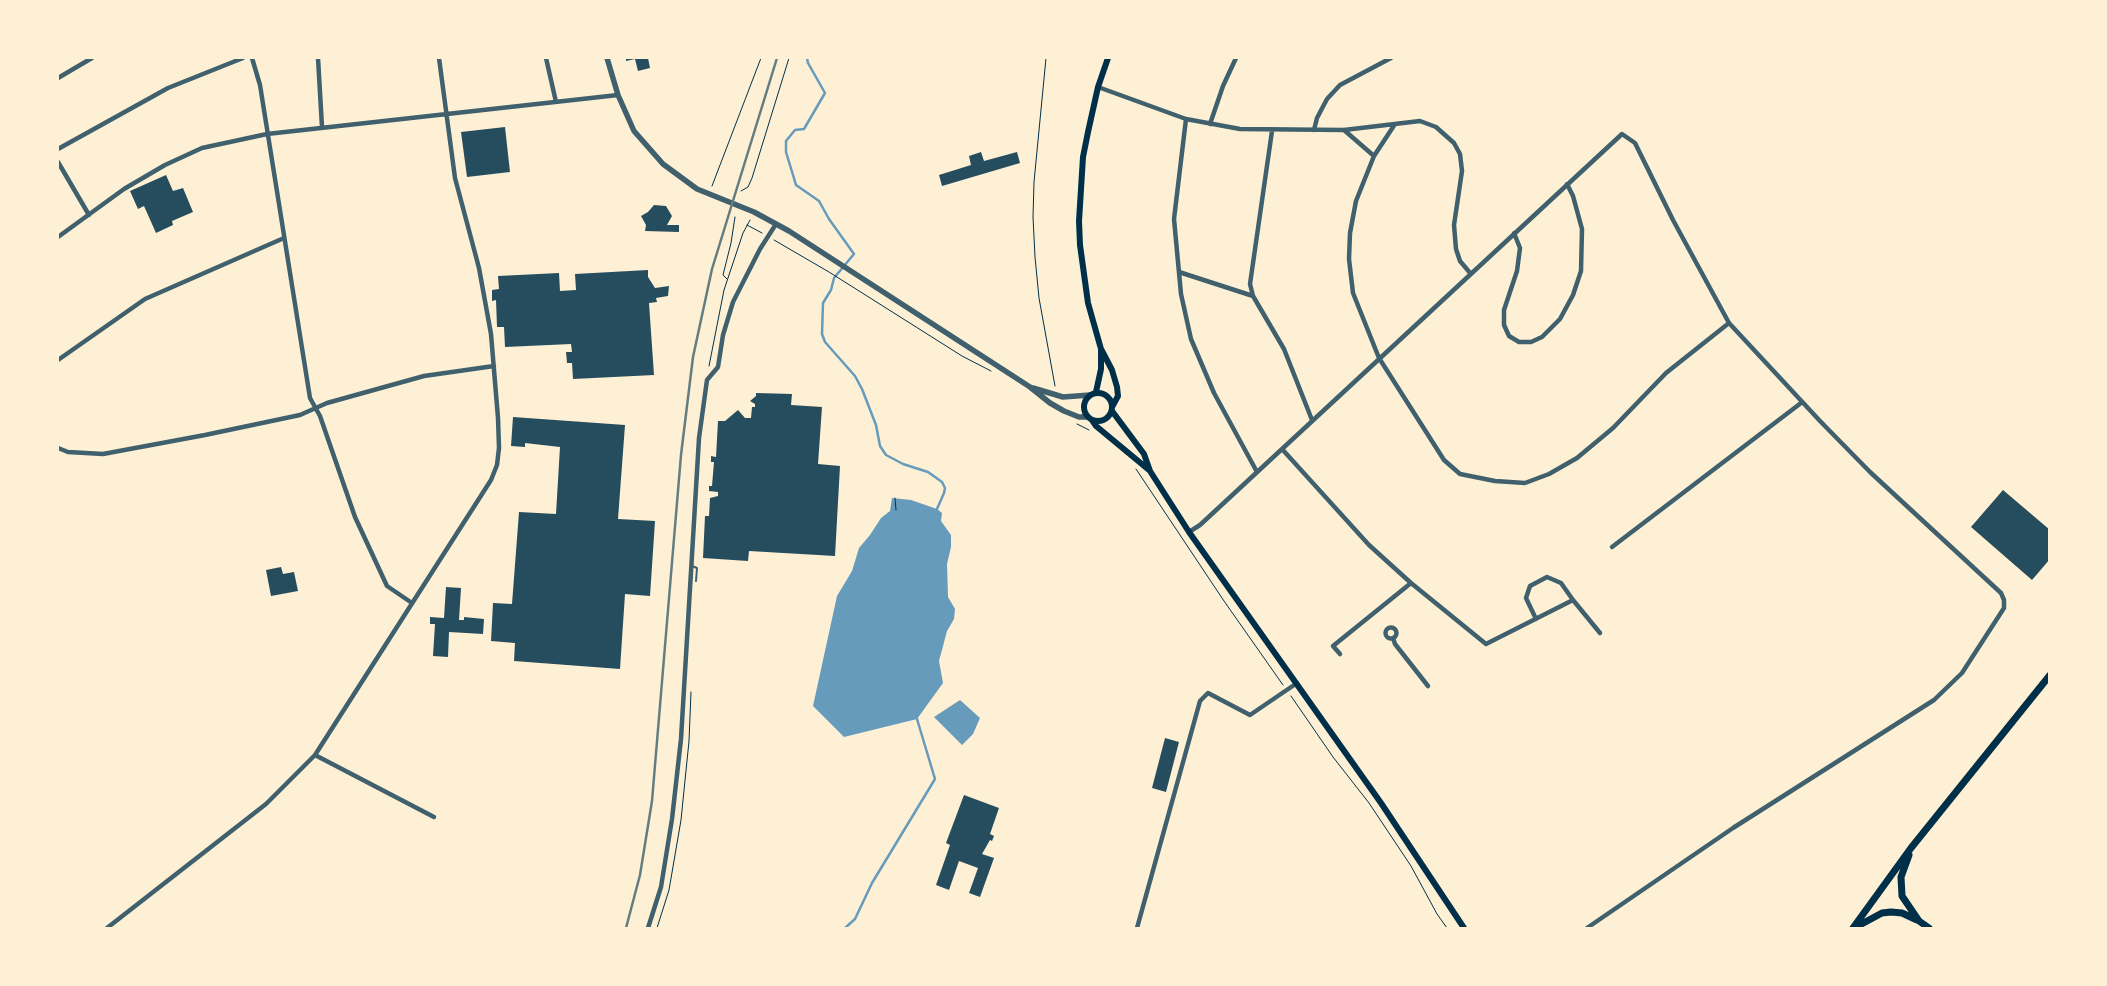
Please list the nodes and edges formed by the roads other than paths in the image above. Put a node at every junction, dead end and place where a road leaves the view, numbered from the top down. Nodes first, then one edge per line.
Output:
1 (92, 58) edge
2 (242, 58) edge
3 (252, 58) edge
4 (318, 58) edge
5 (439, 58) edge
6 (546, 58) edge
7 (607, 58) edge
8 (1108, 58) edge
9 (1236, 58) edge
10 (1391, 58) edge
11 (58, 78) edge
12 (1098, 87) junction
13 (618, 95) junction
14 (556, 102) junction
15 (446, 115) junction
16 (1186, 119) junction
17 (1210, 124) junction
18 (1395, 124) junction
19 (322, 127) junction
20 (1314, 130) junction
21 (1344, 130) junction
22 (1272, 131) junction
23 (267, 134) junction
24 (58, 149) edge
25 (1374, 156) junction
26 (58, 162) edge
27 (1567, 184) junction
28 (89, 215) junction
29 (776, 224) junction
30 (1514, 233) junction
31 (58, 236) edge
32 (284, 238) junction
33 (1179, 272) junction
34 (1471, 274) junction
35 (1253, 296) junction
36 (1729, 322) junction
37 (1100, 349) junction
38 (1379, 358) junction
39 (58, 360) edge
40 (494, 366) junction
41 (1030, 387) junction
42 (1093, 394) junction
43 (1801, 403) junction
44 (315, 408) junction
45 (1112, 409) junction
46 (1090, 418) junction
47 (1312, 420) junction
48 (58, 448) edge
49 (1282, 448) junction
50 (1150, 471) junction
51 (1257, 472) junction
52 (1189, 532) junction
53 (1612, 547) dead end
54 (691, 566) junction
55 (696, 581) dead end
56 (1412, 583) junction
57 (1574, 600) junction
58 (412, 603) junction
59 (1536, 619) junction
60 (1600, 633) dead end
61 (1393, 638) dead end
62 (1340, 654) dead end
63 (2050, 675) edge
64 (1297, 683) junction
65 (1428, 686) dead end
66 (315, 755) junction
67 (434, 816) dead end
68 (1911, 848) junction
69 (1919, 920) junction
70 (107, 928) edge
71 (648, 928) edge
72 (1137, 928) edge
73 (1464, 928) edge
74 (1587, 928) edge
75 (1853, 928) edge
76 (1929, 928) edge

1 - 11 street
2 - 24 street
3 - 23 street
4 - 19 street
5 - 15 street
6 - 14 street
7 - 13 street
8 - 12 main road
9 - 17 street
10 - 20 street
12 - 16 street
12 - 37 main road
13 - 14 street
13 - 29 street
14 - 15 street
15 - 19 street
15 - 40 street
16 - 17 street
16 - 33 street
17 - 22 street
18 - 21 street
18 - 25 street
18 - 34 street
19 - 23 street
20 - 21 street
20 - 22 street
21 - 25 street
22 - 35 street
23 - 28 street
23 - 32 street
25 - 38 street
26 - 28 street
27 - 30 street
27 - 30 street
27 - 36 street
28 - 31 street
29 - 41 street
29 - 54 street
30 - 34 street
32 - 39 street
32 - 44 street
33 - 35 street
33 - 51 street
34 - 38 street
35 - 47 street
36 - 38 street
36 - 43 street
37 - 42 main road
37 - 45 main road
38 - 47 street
40 - 44 street
40 - 58 street
41 - 42 street
41 - 46 street
42 - 45 main road
42 - 46 main road
43 - 53 street
43 - 74 street
44 - 48 street
44 - 58 street
45 - 46 main road
45 - 50 main road
46 - 50 main road
47 - 49 street
49 - 51 street
49 - 56 street
50 - 52 main road
51 - 52 street
52 - 64 main road
54 - 55 lane
54 - 71 street
56 - 59 street
56 - 62 street
57 - 59 street
57 - 59 street
57 - 60 street
58 - 66 street
61 - 65 street
63 - 68 main road
64 - 72 street
64 - 73 main road
66 - 67 street
66 - 70 street
68 - 69 main road
68 - 75 main road
69 - 75 main road
69 - 76 main road

